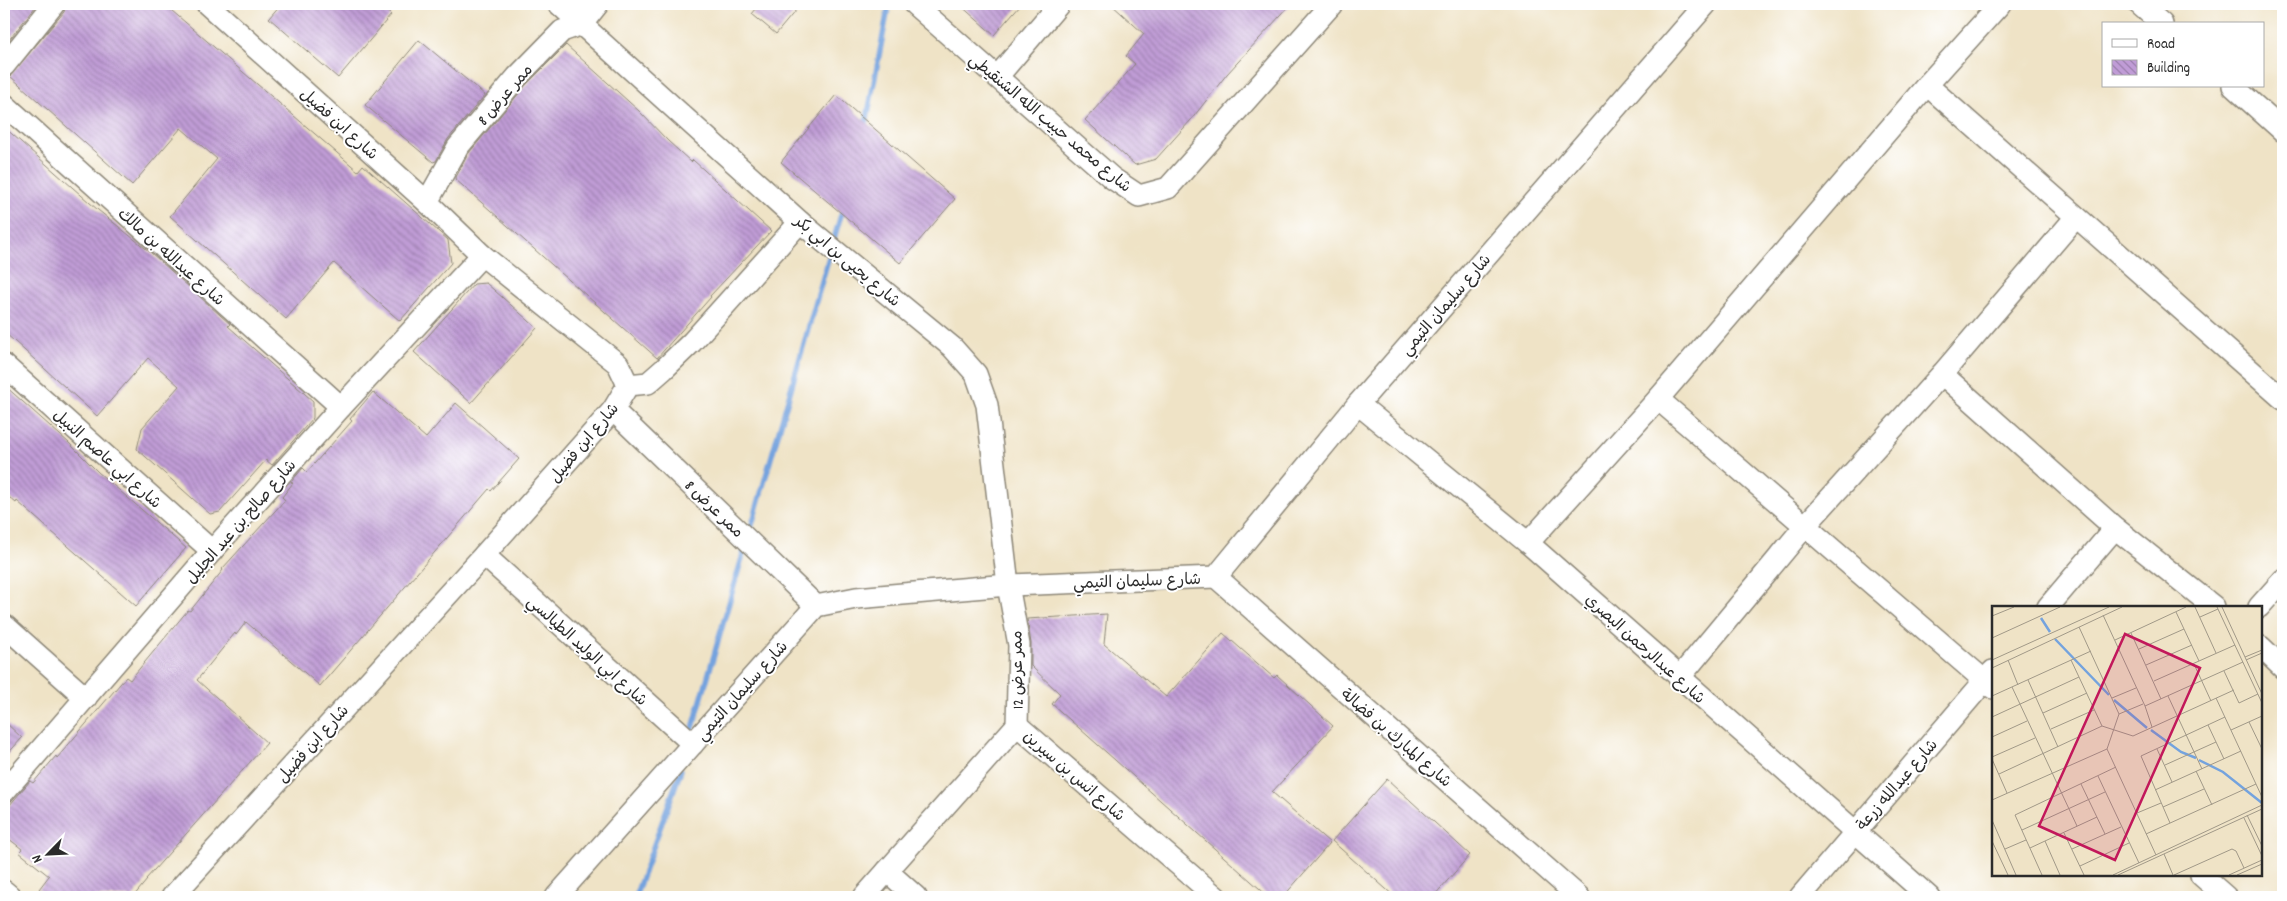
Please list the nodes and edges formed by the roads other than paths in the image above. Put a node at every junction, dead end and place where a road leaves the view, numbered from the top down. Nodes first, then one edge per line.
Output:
1 (54, 4) edge
2 (207, 4) edge
3 (559, 4) edge
4 (598, 4) edge
5 (914, 4) edge
6 (1058, 4) edge
7 (1332, 4) edge
8 (1706, 4) edge
9 (2000, 4) edge
10 (2139, 4) edge
11 (2160, 22) edge
12 (582, 24) junction
13 (4, 66) edge
14 (998, 76) junction
15 (1927, 84) junction
16 (2234, 88) edge
17 (4, 104) edge
18 (2283, 131) edge
19 (427, 202) junction
20 (2076, 217) junction
21 (800, 222) junction
22 (482, 255) junction
23 (4, 365) edge
24 (1942, 374) junction
25 (628, 385) junction
26 (1658, 399) junction
27 (2283, 399) edge
28 (1358, 404) junction
29 (341, 408) junction
30 (613, 410) junction
31 (1805, 526) junction
32 (2115, 528) junction
33 (1528, 543) junction
34 (212, 551) junction
35 (484, 555) junction
36 (1216, 577) junction
37 (2283, 580) edge
38 (1008, 585) junction
39 (816, 606) junction
40 (2049, 606) edge
41 (2213, 606) edge
42 (2260, 606) edge
43 (4, 625) edge
44 (2262, 648) edge
45 (2283, 668) edge
46 (1679, 678) junction
47 (1991, 680) edge
48 (86, 698) junction
49 (1017, 725) junction
50 (692, 744) junction
51 (4, 792) edge
52 (1854, 833) junction
53 (887, 871) junction
54 (2202, 876) edge
55 (4, 891) edge
56 (11, 897) edge
57 (172, 897) edge
58 (556, 897) edge
59 (864, 897) edge
60 (916, 897) edge
61 (1216, 897) edge
62 (1579, 897) edge
63 (1800, 897) edge
64 (1929, 897) edge
65 (2226, 897) edge

1 - 13 street
2 - 19 street, شارع ابن فضيل
3 - 12 street, شارع يحيى بن ابي بكر
4 - 12 street, ممر عرض 8
5 - 14 street, شارع محمد حبيب الله الشنقيطي
6 - 14 street
7 - 14 street, شارع محمد حبيب الله الشنقيطي
8 - 28 street, شارع سليمان التيمي
9 - 15 street
10 - 11 street
12 - 19 street, ممر عرض 8
12 - 21 street, شارع يحيى بن ابي بكر
15 - 20 street
15 - 26 street
16 - 18 street
17 - 29 street, شارع عبدالله بن مالك
19 - 22 street, شارع ابن فضيل
20 - 24 street
20 - 27 street
21 - 25 street
21 - 38 street, شارع يحيى بن ابي بكر
22 - 25 street, شارع ابن فضيل
22 - 29 street, شارع صالح بن عبد الجليل
23 - 34 street, شارع ابي عاصم النبيل
24 - 31 street
24 - 32 street
25 - 30 street, شارع ابن فضيل
26 - 31 street
26 - 33 street
28 - 33 street, شارع عبدالرحمن البصري
28 - 36 street, شارع سليمان التيمي
29 - 34 street, شارع صالح بن عبد الجليل
30 - 35 street, شارع ابن فضيل
30 - 39 street, ممر عرض 8
31 - 46 street
31 - 47 street
32 - 40 street
32 - 41 street
33 - 46 street, شارع عبدالرحمن البصري
34 - 48 street, شارع صالح بن عبد الجليل
35 - 50 street, شارع ابي الوليد الطيالسي
35 - 57 street, شارع ابن فضيل
36 - 38 street, شارع سليمان التيمي
36 - 62 street, شارع المبارك بن فضالة
37 - 42 street
38 - 39 street, شارع سليمان التيمي
38 - 49 street, ممر عرض 12
39 - 50 street, شارع سليمان التيمي
43 - 48 street
44 - 45 street
46 - 52 street, شارع عبدالرحمن البصري
47 - 52 street, شارع عبدالله زرعة
48 - 51 street, شارع صالح بن عبد الجليل
49 - 53 street, شارع انس بن سيرين
49 - 61 street, شارع انس بن سيرين
50 - 58 street, شارع سليمان التيمي
52 - 63 street, شارع عبدالله زرعة
52 - 64 street, شارع عبدالرحمن البصري
53 - 59 street, شارع انس بن سيرين
53 - 60 street
54 - 65 street
55 - 56 street

